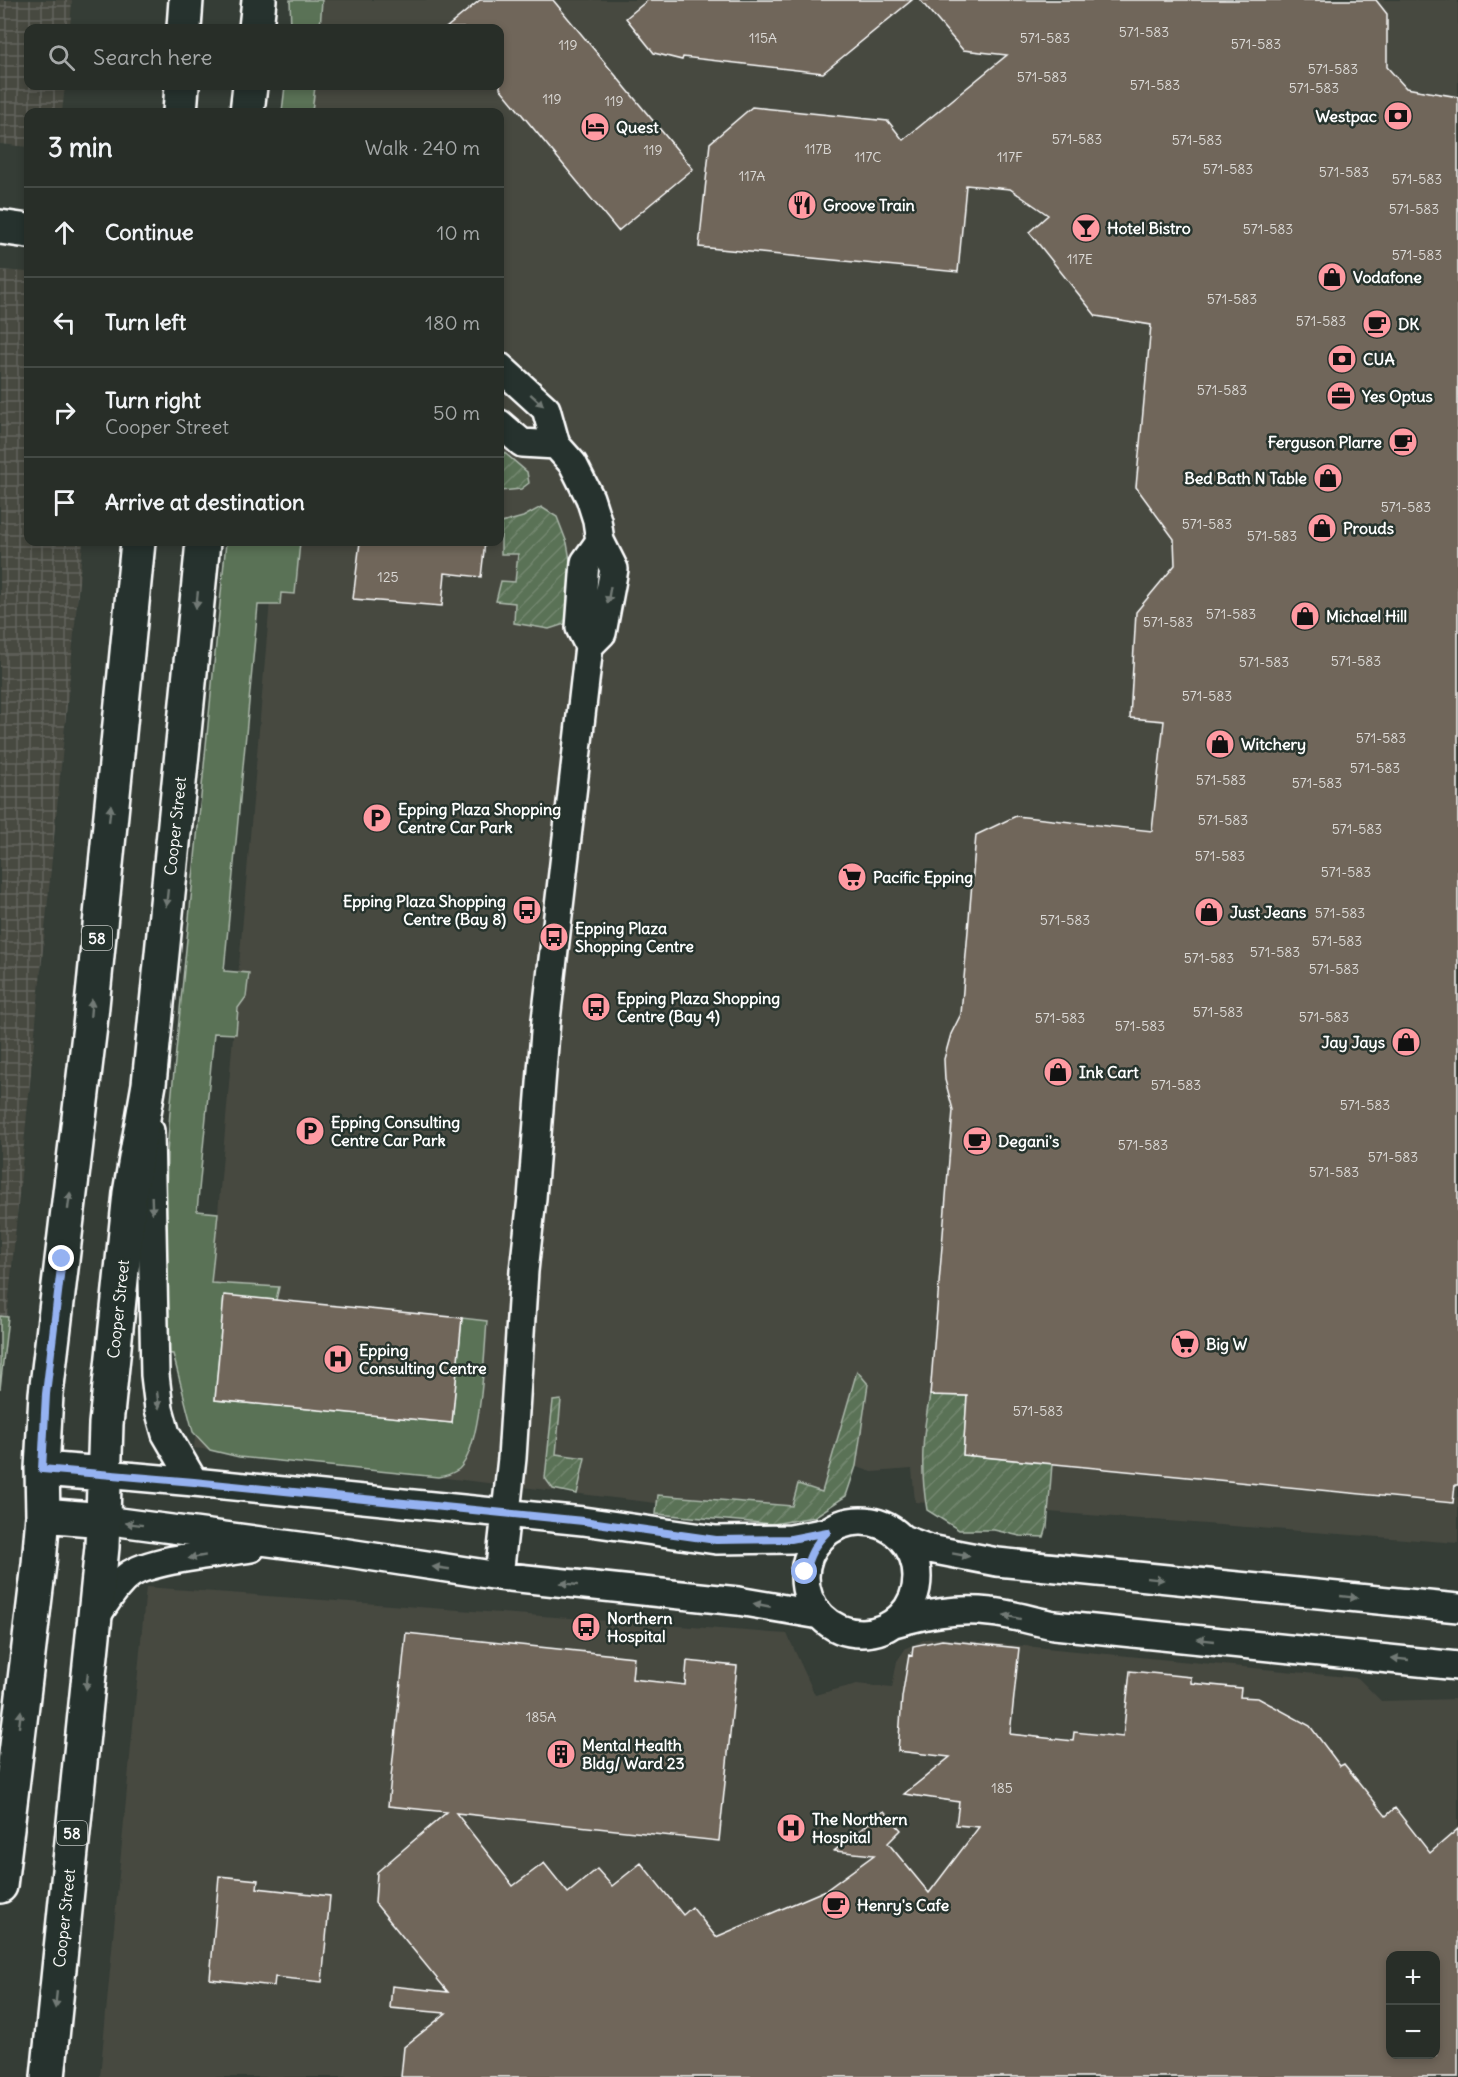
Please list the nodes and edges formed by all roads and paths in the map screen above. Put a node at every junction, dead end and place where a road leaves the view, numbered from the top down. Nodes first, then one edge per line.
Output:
1 (186, 0) edge
2 (259, 0) edge
3 (184, 24) edge
4 (256, 24) edge
5 (182, 90) edge
6 (250, 90) edge
7 (180, 108) edge
8 (248, 108) edge
9 (0, 213) edge
10 (24, 214) edge
11 (0, 227) edge
12 (24, 230) edge
13 (504, 371) edge
14 (504, 427) edge
15 (556, 445) junction
16 (138, 546) edge
17 (203, 546) edge
18 (148, 1084) junction
19 (42, 1469) junction
20 (104, 1474) junction
21 (194, 1482) junction
22 (507, 1514) junction
23 (43, 1515) junction
24 (104, 1520) junction
25 (827, 1532) junction
26 (905, 1540) junction
27 (275, 1543) junction
28 (499, 1576) junction
29 (1458, 1608) edge
30 (820, 1616) junction
31 (93, 1623) junction
32 (894, 1623) junction
33 (1458, 1666) edge
34 (0, 1886) edge
35 (48, 2077) edge

1 - 3 main road
2 - 4 main road
5 - 7 main road
6 - 8 main road
9 - 10 main road
11 - 12 main road
13 -> 15 street
14 - 15 street
15 - 22 street
19 -> 16 main road, 58
17 -> 18 main road, Cooper Street / 58
18 - 20 main road, Cooper Street / 58
18 -> 21 street
19 - 20 main road
19 - 23 main road, 58
20 - 21 street
20 - 24 main road, Cooper Street / 58
21 - 22 street
22 - 25 street
22 - 28 street
23 - 24 main road
34 -> 23 main road, 58
27 -> 24 street
24 - 31 main road, Cooper Street / 58
25 - 26 street
25 - 30 street
26 -> 29 street
26 - 32 street
28 -> 27 street
27 -> 31 street
30 -> 28 street
30 - 32 street
31 -> 35 main road, Cooper Street / 58
33 -> 32 street

